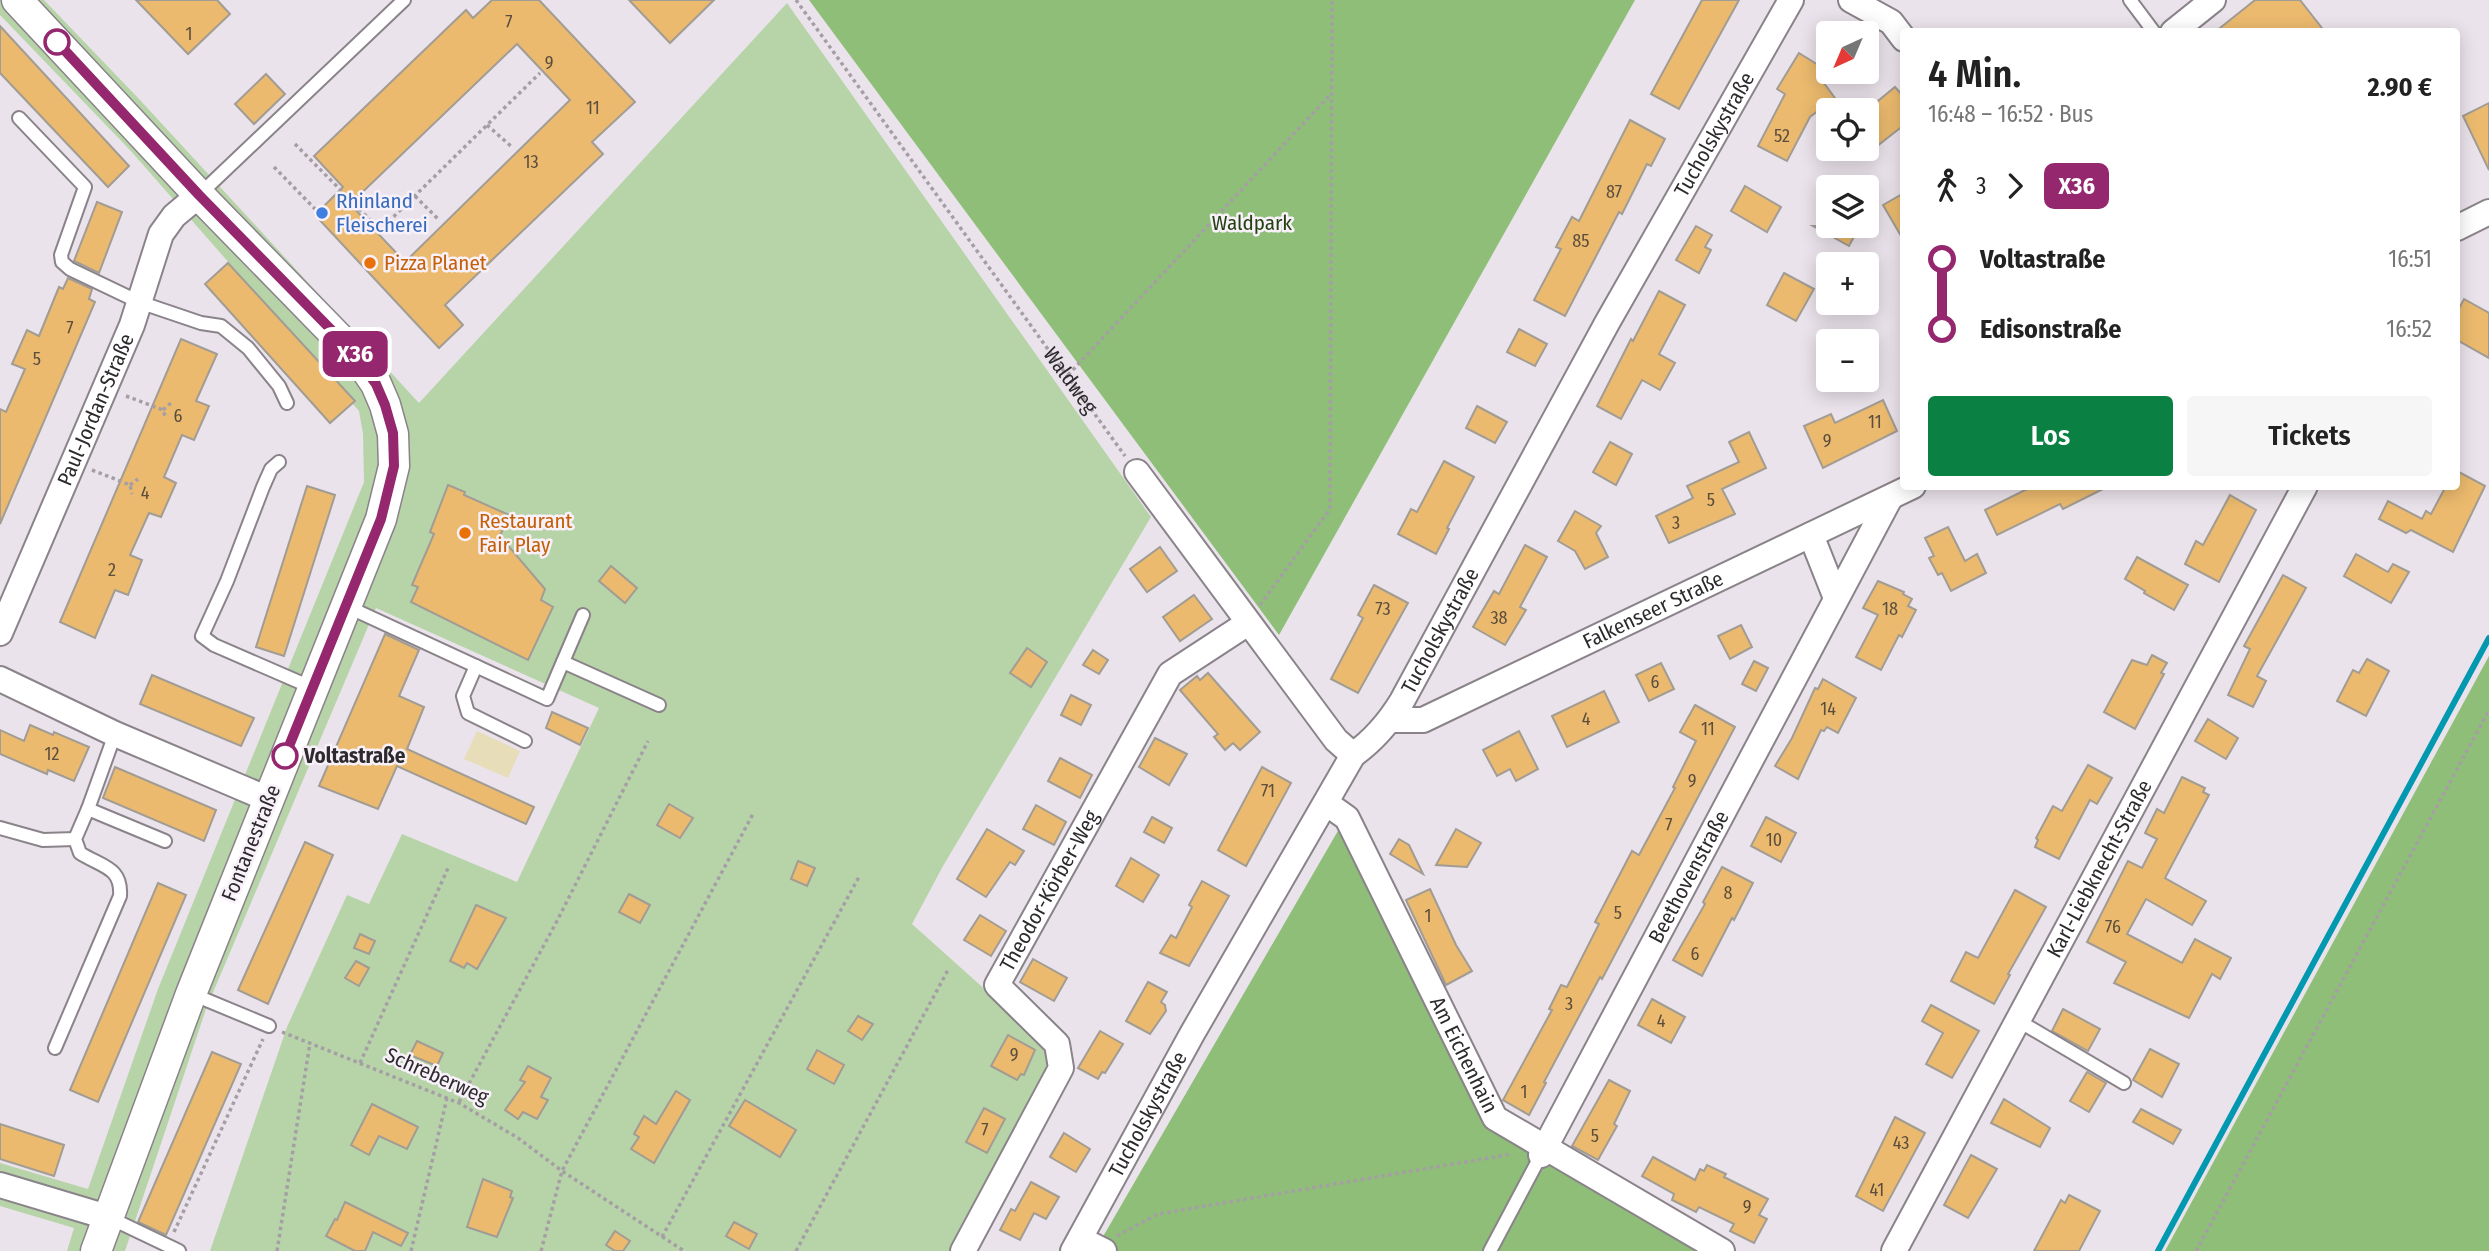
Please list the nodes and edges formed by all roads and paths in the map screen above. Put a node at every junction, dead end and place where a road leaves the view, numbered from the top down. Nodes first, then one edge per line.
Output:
1 (17, 0) edge
2 (404, 0) edge
3 (796, 0) edge
4 (1332, 0) edge
5 (1791, 0) edge
6 (1851, 0) edge
7 (2130, 0) edge
8 (2214, 0) edge
9 (2151, 28) edge
10 (2178, 28) edge
11 (1900, 34) edge
12 (540, 73) dead end
13 (1332, 94) junction
14 (19, 118) dead end
15 (487, 125) junction
16 (295, 144) dead end
17 (513, 148) dead end
18 (274, 167) dead end
19 (199, 195) junction
20 (415, 196) junction
21 (315, 209) dead end
22 (2489, 212) edge
23 (439, 220) dead end
24 (2460, 226) edge
25 (139, 302) junction
26 (1068, 375) junction
27 (104, 387) junction
28 (173, 401) dead end
29 (287, 403) dead end
30 (163, 410) junction
31 (166, 419) dead end
32 (74, 462) junction
33 (279, 462) dead end
34 (1137, 472) joint
35 (138, 479) dead end
36 (130, 485) junction
37 (1905, 490) edge
38 (2303, 490) edge
39 (132, 494) dead end
40 (1890, 498) junction
41 (1811, 535) junction
42 (1836, 598) junction
43 (346, 606) junction
44 (583, 615) dead end
45 (1248, 623) junction
46 (0, 633) edge
47 (564, 662) junction
48 (475, 666) junction
49 (0, 679) edge
50 (313, 688) junction
51 (659, 705) dead end
52 (2489, 710) edge
53 (1391, 720) junction
54 (115, 734) junction
55 (526, 741) dead end
56 (648, 741) dead end
57 (1353, 755) junction
58 (268, 799) junction
59 (1326, 803) junction
60 (88, 809) junction
61 (754, 812) dead end
62 (0, 828) edge
63 (75, 839) junction
64 (165, 841) dead end
65 (449, 866) dead end
66 (860, 875) dead end
67 (948, 970) dead end
68 (191, 994) junction
69 (2017, 1020) junction
70 (269, 1026) junction
71 (310, 1043) junction
72 (55, 1048) dead end
73 (360, 1063) junction
74 (2124, 1083) dead end
75 (447, 1098) junction
76 (459, 1103) junction
77 (1543, 1152) junction
78 (562, 1171) junction
79 (0, 1185) edge
80 (107, 1217) junction
81 (662, 1237) junction
82 (1088, 1247) edge
83 (173, 1248) edge
84 (681, 1250) edge
85 (96, 1251) edge
86 (277, 1251) edge
87 (411, 1251) edge
88 (541, 1251) edge
89 (796, 1251) edge
90 (963, 1251) edge
91 (1490, 1251) edge
92 (1722, 1251) edge
93 (1894, 1251) edge
94 (2196, 1251) edge

1 - 19 street, Fontanestraße
2 - 19 lane
3 - 26 path, Waldweg
4 - 13 path
5 - 53 street, Tucholskystraße
6 - 11 street
7 - 9 lane
8 - 10 street
12 - 15 path
13 - 26 path
13 - 45 path
14 - 25 lane
15 - 17 path
15 - 20 path
16 - 20 path
18 - 21 path
19 - 25 street, Paul-Jordan-Straße
19 - 43 street, Fontanestraße
20 - 23 path
22 - 24 street
25 - 27 street, Paul-Jordan-Straße
25 - 29 lane
26 - 34 path, Waldweg
27 - 30 path
27 - 32 street, Paul-Jordan-Straße
28 - 30 path
30 - 31 path
32 - 36 path
32 - 46 street, Paul-Jordan-Straße
33 - 50 lane
34 - 45 street
35 - 36 path
36 - 39 path
37 - 40 street, Falkenseer Straße
38 - 69 street, Karl-Liebknecht-Straße
40 - 41 street, Falkenseer Straße
40 - 42 street, Beethovenstraße
41 - 42 street
41 - 53 street, Falkenseer Straße
42 - 77 street, Beethovenstraße
43 - 48 lane
43 - 50 street, Fontanestraße
44 - 47 lane
45 - 57 street
45 - 90 street, Theodor-Körber-Weg
47 - 48 lane
47 - 51 lane
48 - 55 lane
49 - 54 street
50 - 58 street, Fontanestraße
52 - 94 path
53 - 57 street, Tucholskystraße
54 - 58 street
54 - 60 lane
56 - 76 path
57 - 59 street, Tucholskystraße
58 - 68 street, Fontanestraße
59 - 77 street, Am Eichenhain
59 - 82 street, Tucholskystraße
60 - 63 lane
60 - 64 lane
61 - 78 path
62 - 63 lane
63 - 72 lane
65 - 73 path
66 - 81 path
67 - 89 path
68 - 70 lane
68 - 80 street, Fontanestraße
69 - 74 lane
69 - 93 street, Karl-Liebknecht-Straße
70 - 71 path, Schreberweg
70 - 83 path
71 - 73 path, Schreberweg
71 - 86 path
73 - 75 path, Schreberweg
75 - 76 path, Schreberweg
75 - 87 path
76 - 78 path, Schreberweg
77 - 82 path
77 - 91 lane
77 - 92 street, Am Eichenhain
78 - 81 path, Schreberweg
78 - 88 path
79 - 80 street
80 - 83 lane
80 - 85 street, Fontanestraße
81 - 84 path, Schreberweg

